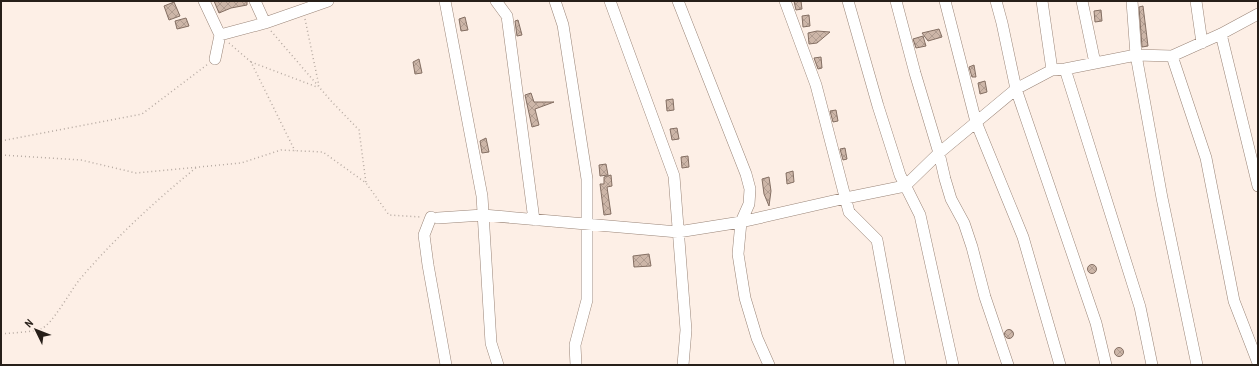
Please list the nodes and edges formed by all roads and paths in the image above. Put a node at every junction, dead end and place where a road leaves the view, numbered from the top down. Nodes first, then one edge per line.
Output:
1 (204, 1) edge
2 (255, 1) edge
3 (328, 1) edge
4 (445, 1) edge
5 (496, 1) edge
6 (555, 1) edge
7 (610, 1) edge
8 (678, 1) edge
9 (785, 1) edge
10 (848, 1) edge
11 (896, 1) edge
12 (945, 1) edge
13 (996, 1) edge
14 (1042, 1) edge
15 (1082, 1) edge
16 (1132, 1) edge
17 (1196, 1) edge
18 (302, 5) edge
19 (1258, 14) edge
20 (265, 23) junction
21 (1221, 34) junction
22 (220, 35) junction
23 (1202, 43) junction
24 (1136, 56) junction
25 (1172, 56) junction
26 (215, 59) joint
27 (251, 62) junction
28 (1095, 63) junction
29 (1065, 69) junction
30 (1052, 70) junction
31 (319, 87) junction
32 (1016, 89) junction
33 (976, 122) junction
34 (1, 141) edge
35 (295, 151) junction
36 (939, 153) junction
37 (1, 155) edge
38 (197, 167) junction
39 (366, 183) junction
40 (905, 186) junction
41 (1258, 186) edge
42 (846, 198) junction
43 (483, 215) junction
44 (433, 218) junction
45 (534, 220) junction
46 (741, 222) junction
47 (587, 224) junction
48 (678, 232) junction
49 (1, 334) edge
50 (1258, 363) edge
51 (446, 365) edge
52 (498, 365) edge
53 (576, 365) edge
54 (683, 365) edge
55 (769, 365) edge
56 (900, 365) edge
57 (953, 365) edge
58 (1008, 365) edge
59 (1060, 365) edge
60 (1106, 365) edge
61 (1152, 365) edge
62 (1197, 365) edge

1 - 22 street
2 - 20 street
3 - 18 street
4 - 43 street
5 - 45 street
6 - 47 street
7 - 48 street
8 - 46 street
9 - 42 street
10 - 40 street
11 - 36 street
12 - 33 street
13 - 32 street
14 - 30 street
15 - 28 street
16 - 24 street
17 - 23 street
18 - 20 street
18 - 31 path
19 - 21 street
20 - 22 street
20 - 31 path
21 - 23 street
21 - 41 street
22 - 26 street
22 - 27 path
23 - 25 street
24 - 25 street
24 - 28 street
24 - 62 street
25 - 50 street
26 - 34 path
27 - 31 path
27 - 35 path
28 - 29 street
29 - 30 street
29 - 61 street
30 - 32 street
31 - 39 path
32 - 33 street
32 - 60 street
33 - 36 street
33 - 59 street
35 - 38 path
35 - 39 path
36 - 40 street
36 - 58 street
37 - 38 path
38 - 49 path
39 - 44 path
40 - 42 street
40 - 57 street
42 - 46 street
42 - 56 street
43 - 44 street
43 - 45 street
43 - 52 street
44 - 51 street
45 - 47 street
46 - 48 street
46 - 55 street
47 - 48 street
47 - 53 street
48 - 54 street

